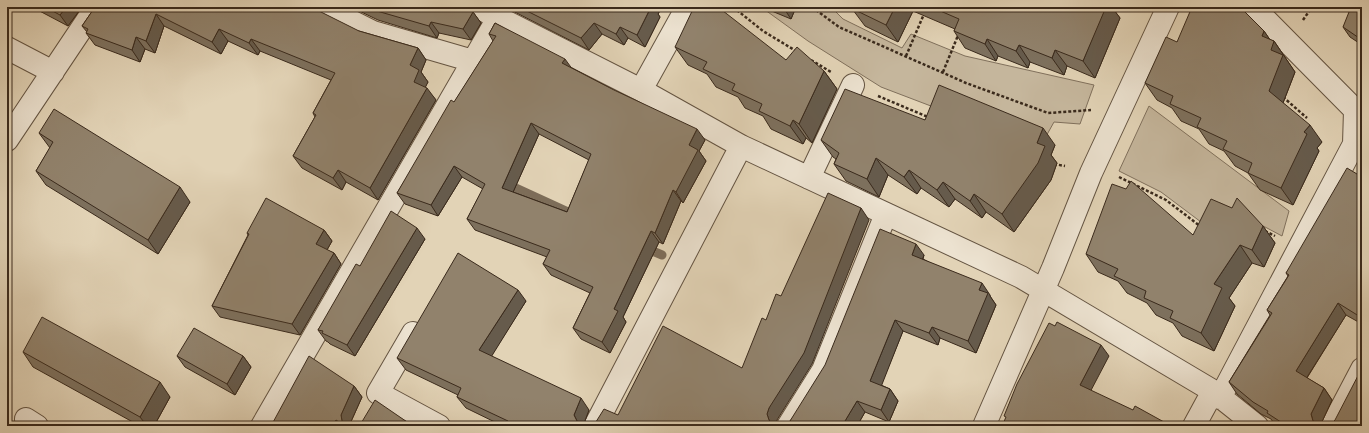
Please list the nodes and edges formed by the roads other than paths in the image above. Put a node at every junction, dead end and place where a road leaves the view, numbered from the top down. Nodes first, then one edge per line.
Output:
1 (96, 7) edge
2 (322, 7) edge
3 (477, 7) edge
4 (687, 7) edge
5 (1168, 7) edge
6 (1254, 7) edge
7 (498, 18) junction
8 (7, 48) edge
9 (473, 61) junction
10 (53, 72) junction
11 (853, 85) road end
12 (641, 90) junction
13 (7, 140) edge
14 (741, 146) junction
15 (1358, 147) edge
16 (809, 178) junction
17 (886, 214) junction
18 (1043, 290) junction
19 (424, 312) edge
20 (1362, 369) edge
21 (378, 394) junction
22 (1216, 395) junction
23 (368, 413) edge
24 (262, 426) edge
25 (439, 426) edge
26 (595, 426) edge
27 (788, 426) edge
28 (984, 426) edge
29 (1194, 426) edge
30 (1257, 426) edge
31 (1332, 426) edge

1 - 10 street
2 - 9 street
3 - 7 street
4 - 12 street
5 - 18 street
6 - 15 street
7 - 9 street
7 - 12 street
8 - 10 street
9 - 24 street
10 - 13 street
11 - 16 street
12 - 14 street
14 - 16 street
14 - 26 street
15 - 22 street
16 - 17 street
17 - 18 street
17 - 27 street
18 - 22 street
18 - 28 street
19 - 21 street
20 - 31 street
21 - 23 street
21 - 25 street
22 - 29 street
22 - 30 street

